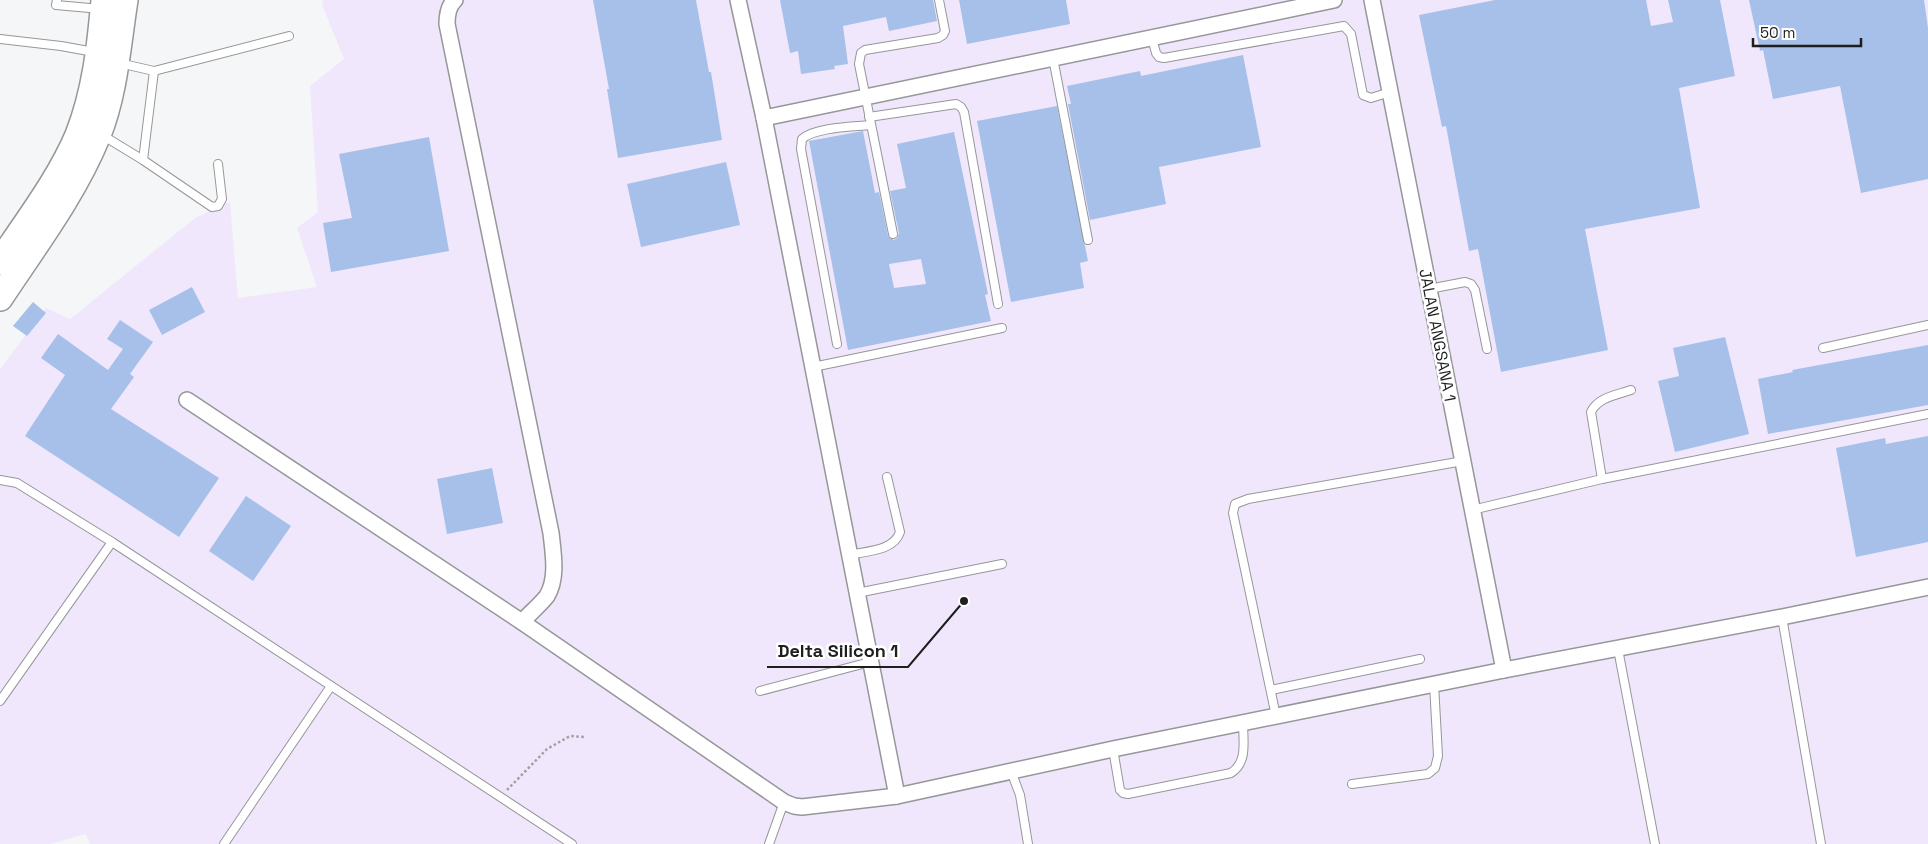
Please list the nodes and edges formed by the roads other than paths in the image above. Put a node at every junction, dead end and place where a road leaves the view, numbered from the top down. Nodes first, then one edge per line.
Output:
1 (56, 0) edge
2 (455, 0) edge
3 (738, 0) edge
4 (939, 0) edge
5 (1334, 0) edge
6 (1372, 0) edge
7 (111, 3) edge
8 (289, 36) dead end
9 (1152, 38) junction
10 (0, 39) edge
11 (108, 58) junction
12 (1053, 58) junction
13 (154, 71) junction
14 (1390, 92) junction
15 (864, 97) junction
16 (764, 118) junction
17 (869, 121) junction
18 (99, 133) junction
19 (143, 160) junction
20 (218, 164) dead end
21 (893, 234) dead end
22 (1088, 240) dead end
23 (0, 262) edge
24 (1429, 289) junction
25 (0, 298) edge
26 (998, 304) dead end
27 (1928, 325) edge
28 (1002, 328) dead end
29 (837, 344) dead end
30 (1823, 348) dead end
31 (1487, 349) dead end
32 (812, 367) junction
33 (1631, 390) dead end
34 (187, 400) dead end
35 (1928, 414) edge
36 (1462, 461) junction
37 (887, 477) dead end
38 (1602, 479) junction
39 (0, 480) edge
40 (1472, 510) junction
41 (112, 542) junction
42 (849, 555) junction
43 (1002, 564) dead end
44 (1928, 587) edge
45 (857, 594) junction
46 (1782, 617) junction
47 (522, 622) junction
48 (1618, 649) junction
49 (1420, 659) dead end
50 (870, 662) junction
51 (1504, 670) junction
52 (1434, 684) junction
53 (331, 686) junction
54 (760, 690) dead end
55 (1271, 690) junction
56 (0, 701) edge
57 (1276, 716) junction
58 (1243, 722) junction
59 (1113, 749) junction
60 (1012, 771) junction
61 (1352, 784) dead end
62 (897, 796) junction
63 (784, 802) junction
64 (224, 844) edge
65 (572, 844) edge
66 (770, 844) edge
67 (1028, 844) edge
68 (1655, 844) edge
69 (1821, 844) edge

1 - 7 lane
2 - 47 street
3 - 16 street
4 - 15 lane
5 - 9 street
6 - 14 street, JALAN ANGSANA 1
7 - 11 main road
8 - 13 lane
9 - 12 street
9 - 14 lane
10 - 11 lane
11 - 13 lane
11 - 18 main road
11 - 23 main road
12 - 15 street
12 - 22 lane
13 - 19 lane
14 - 24 street, JALAN ANGSANA 1
15 - 16 street
15 - 17 lane
16 - 32 street
17 - 21 lane
17 - 26 lane
17 - 29 lane
18 - 19 lane
18 - 25 main road
19 - 20 lane
24 - 31 lane
24 - 36 street, JALAN ANGSANA 1
27 - 30 lane
28 - 32 lane
32 - 42 street
33 - 38 lane
34 - 47 street
35 - 38 lane
36 - 40 street, JALAN ANGSANA 1
36 - 55 lane
37 - 42 lane
38 - 40 lane
39 - 41 lane
40 - 51 street, JALAN ANGSANA 1
41 - 53 lane
41 - 56 lane
42 - 45 street
43 - 45 lane
44 - 46 street
45 - 50 street
46 - 48 street
46 - 69 lane
47 - 63 street
48 - 51 street
48 - 68 lane
49 - 55 lane
50 - 54 lane
50 - 62 street
51 - 52 street
52 - 57 street
52 - 61 lane
53 - 64 lane
53 - 65 lane
55 - 57 lane
57 - 58 street
58 - 59 street
58 - 59 lane
59 - 60 street
60 - 62 street
60 - 67 lane
62 - 63 street
63 - 66 lane

